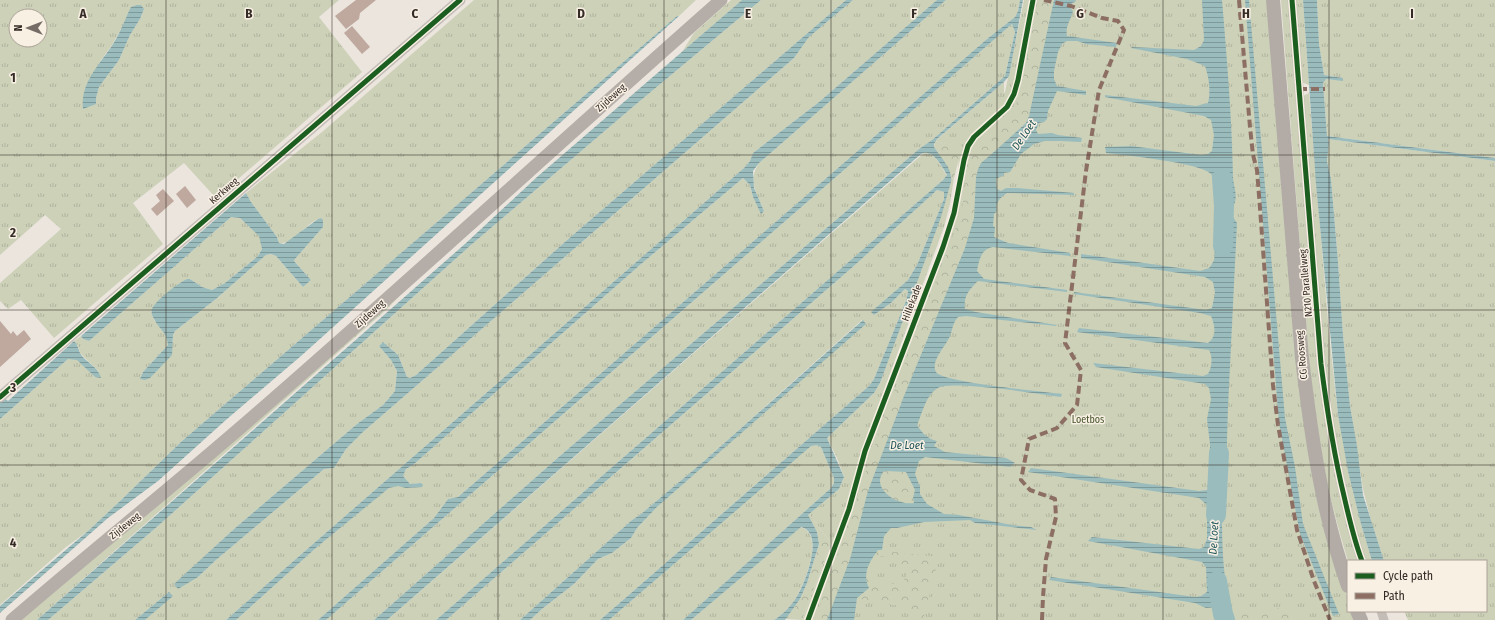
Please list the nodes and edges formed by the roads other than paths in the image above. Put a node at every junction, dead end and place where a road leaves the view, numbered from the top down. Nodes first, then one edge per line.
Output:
1 (460, 0) edge
2 (721, 0) edge
3 (1273, 0) edge
4 (1292, 0) edge
5 (2, 396) edge
6 (1362, 560) edge
7 (1347, 583) edge
8 (12, 620) edge

1 - 5 street, Kerkweg
2 - 8 main road, Zijdeweg
3 - 7 main road, CG Roosweg
4 - 6 street, N210 Parallelweg

